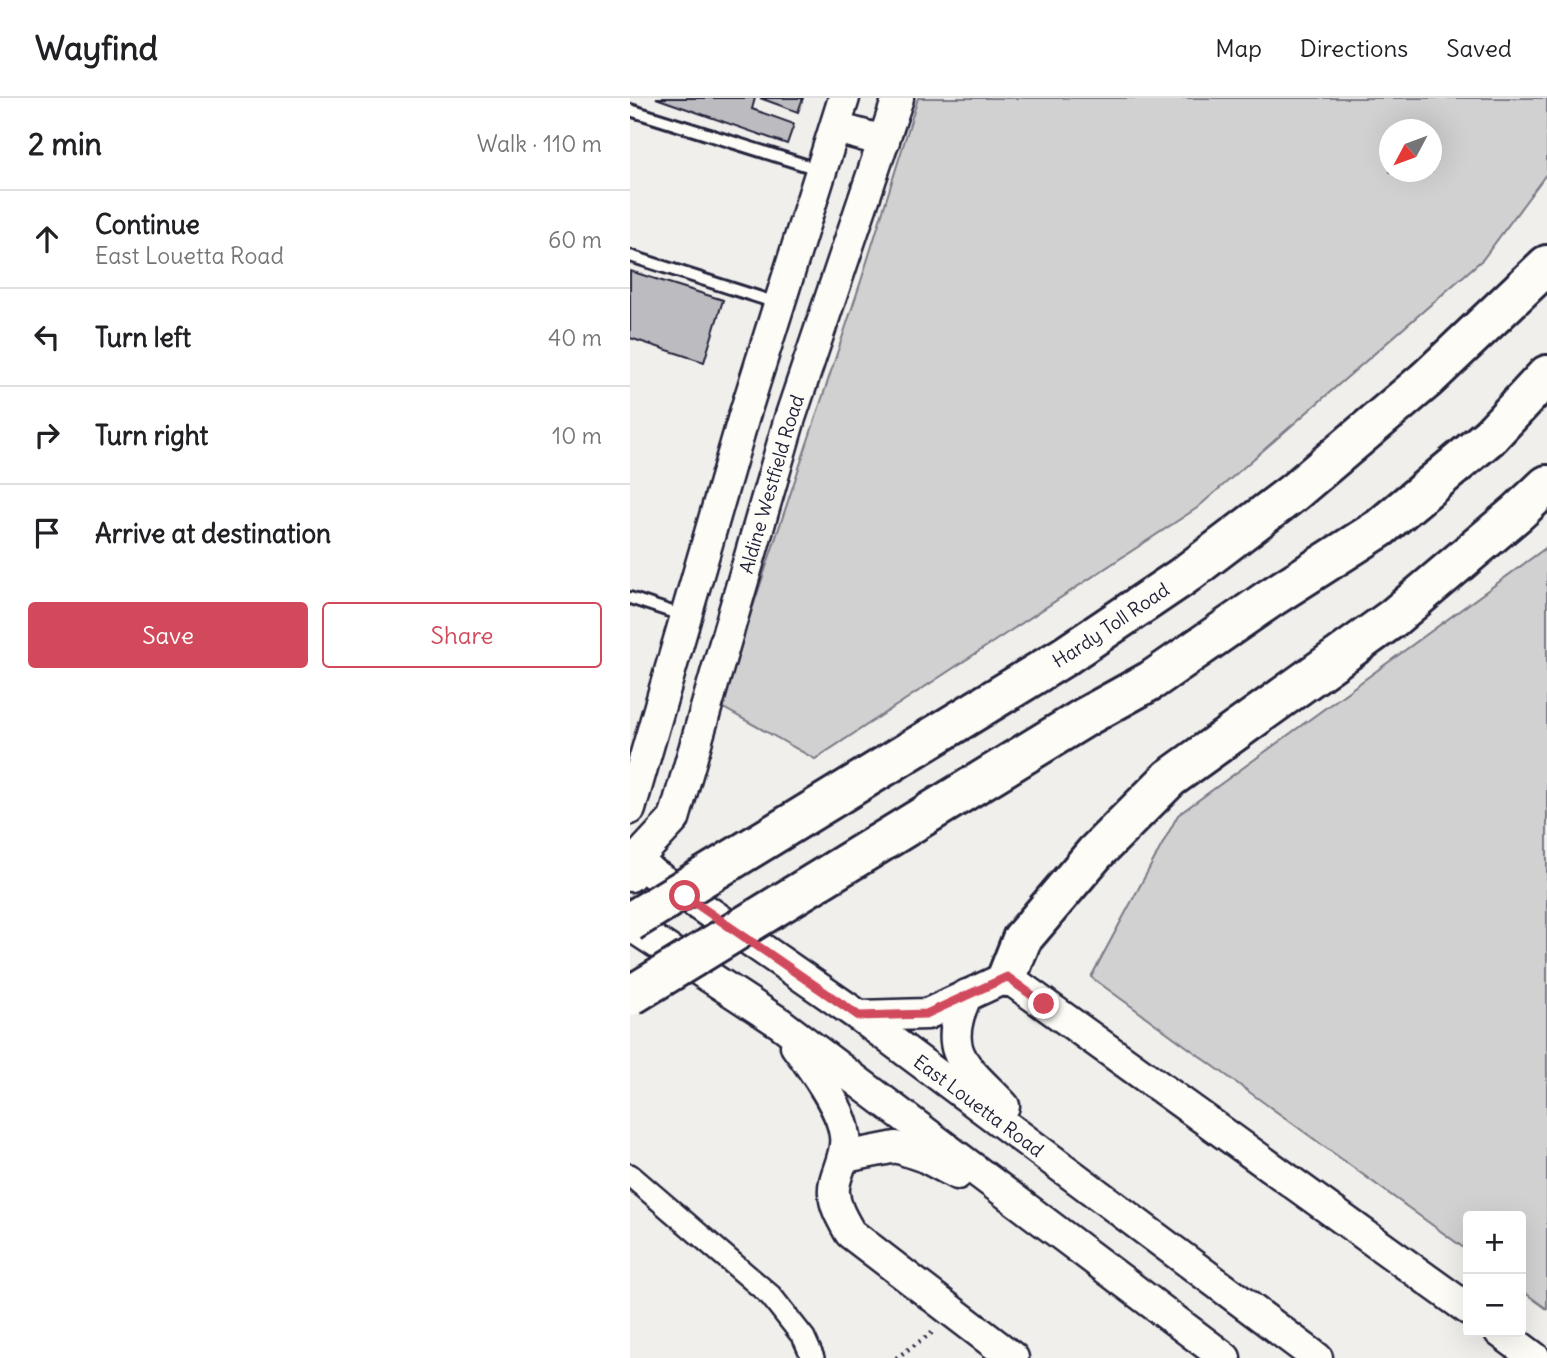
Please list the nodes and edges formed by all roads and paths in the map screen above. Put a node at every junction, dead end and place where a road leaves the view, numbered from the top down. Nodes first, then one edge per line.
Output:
1 (844, 98) edge
2 (898, 98) edge
3 (630, 110) edge
4 (836, 128) junction
5 (884, 141) junction
6 (822, 171) junction
7 (630, 256) edge
8 (1547, 265) edge
9 (780, 304) junction
10 (1547, 375) edge
11 (744, 416) junction
12 (786, 433) junction
13 (1547, 485) edge
14 (630, 598) edge
15 (687, 617) junction
16 (630, 809) edge
17 (630, 817) edge
18 (633, 868) edge
19 (630, 923) edge
20 (1007, 977) junction
21 (967, 995) junction
22 (630, 996) edge
23 (859, 1016) junction
24 (779, 1023) junction
25 (845, 1157) junction
26 (1065, 1168) junction
27 (630, 1175) edge
28 (1030, 1212) junction
29 (1463, 1305) edge
30 (957, 1315) junction
31 (1507, 1337) edge
32 (813, 1358) edge
33 (896, 1358) edge
34 (1013, 1358) edge
35 (1225, 1358) edge
36 (1317, 1358) edge
37 (1535, 1358) edge

1 - 4 main road
2 - 5 main road, Aldine Westfield Road
3 - 6 lane
4 - 5 main road
4 - 6 main road
5 - 12 main road, Aldine Westfield Road
6 - 9 main road
7 - 9 lane
8 - 19 highway, Hardy Toll Road, bridge
9 - 11 main road
10 - 22 highway, bridge
11 - 12 main road
11 - 15 main road
12 - 18 main road, Aldine Westfield Road
13 - 20 highway
14 - 15 lane
15 - 16 main road
17 - 18 main road
18 - 23 main road, East Louetta Road
19 - 24 main road
20 - 21 main road
20 - 29 main road
21 - 23 main road
21 - 26 main road
23 - 26 main road, East Louetta Road
24 - 25 main road
24 - 28 main road
25 - 28 main road
25 - 30 main road
26 - 36 main road, East Louetta Road
27 - 32 street
28 - 35 main road
30 - 33 path
30 - 34 main road
31 - 37 main road

